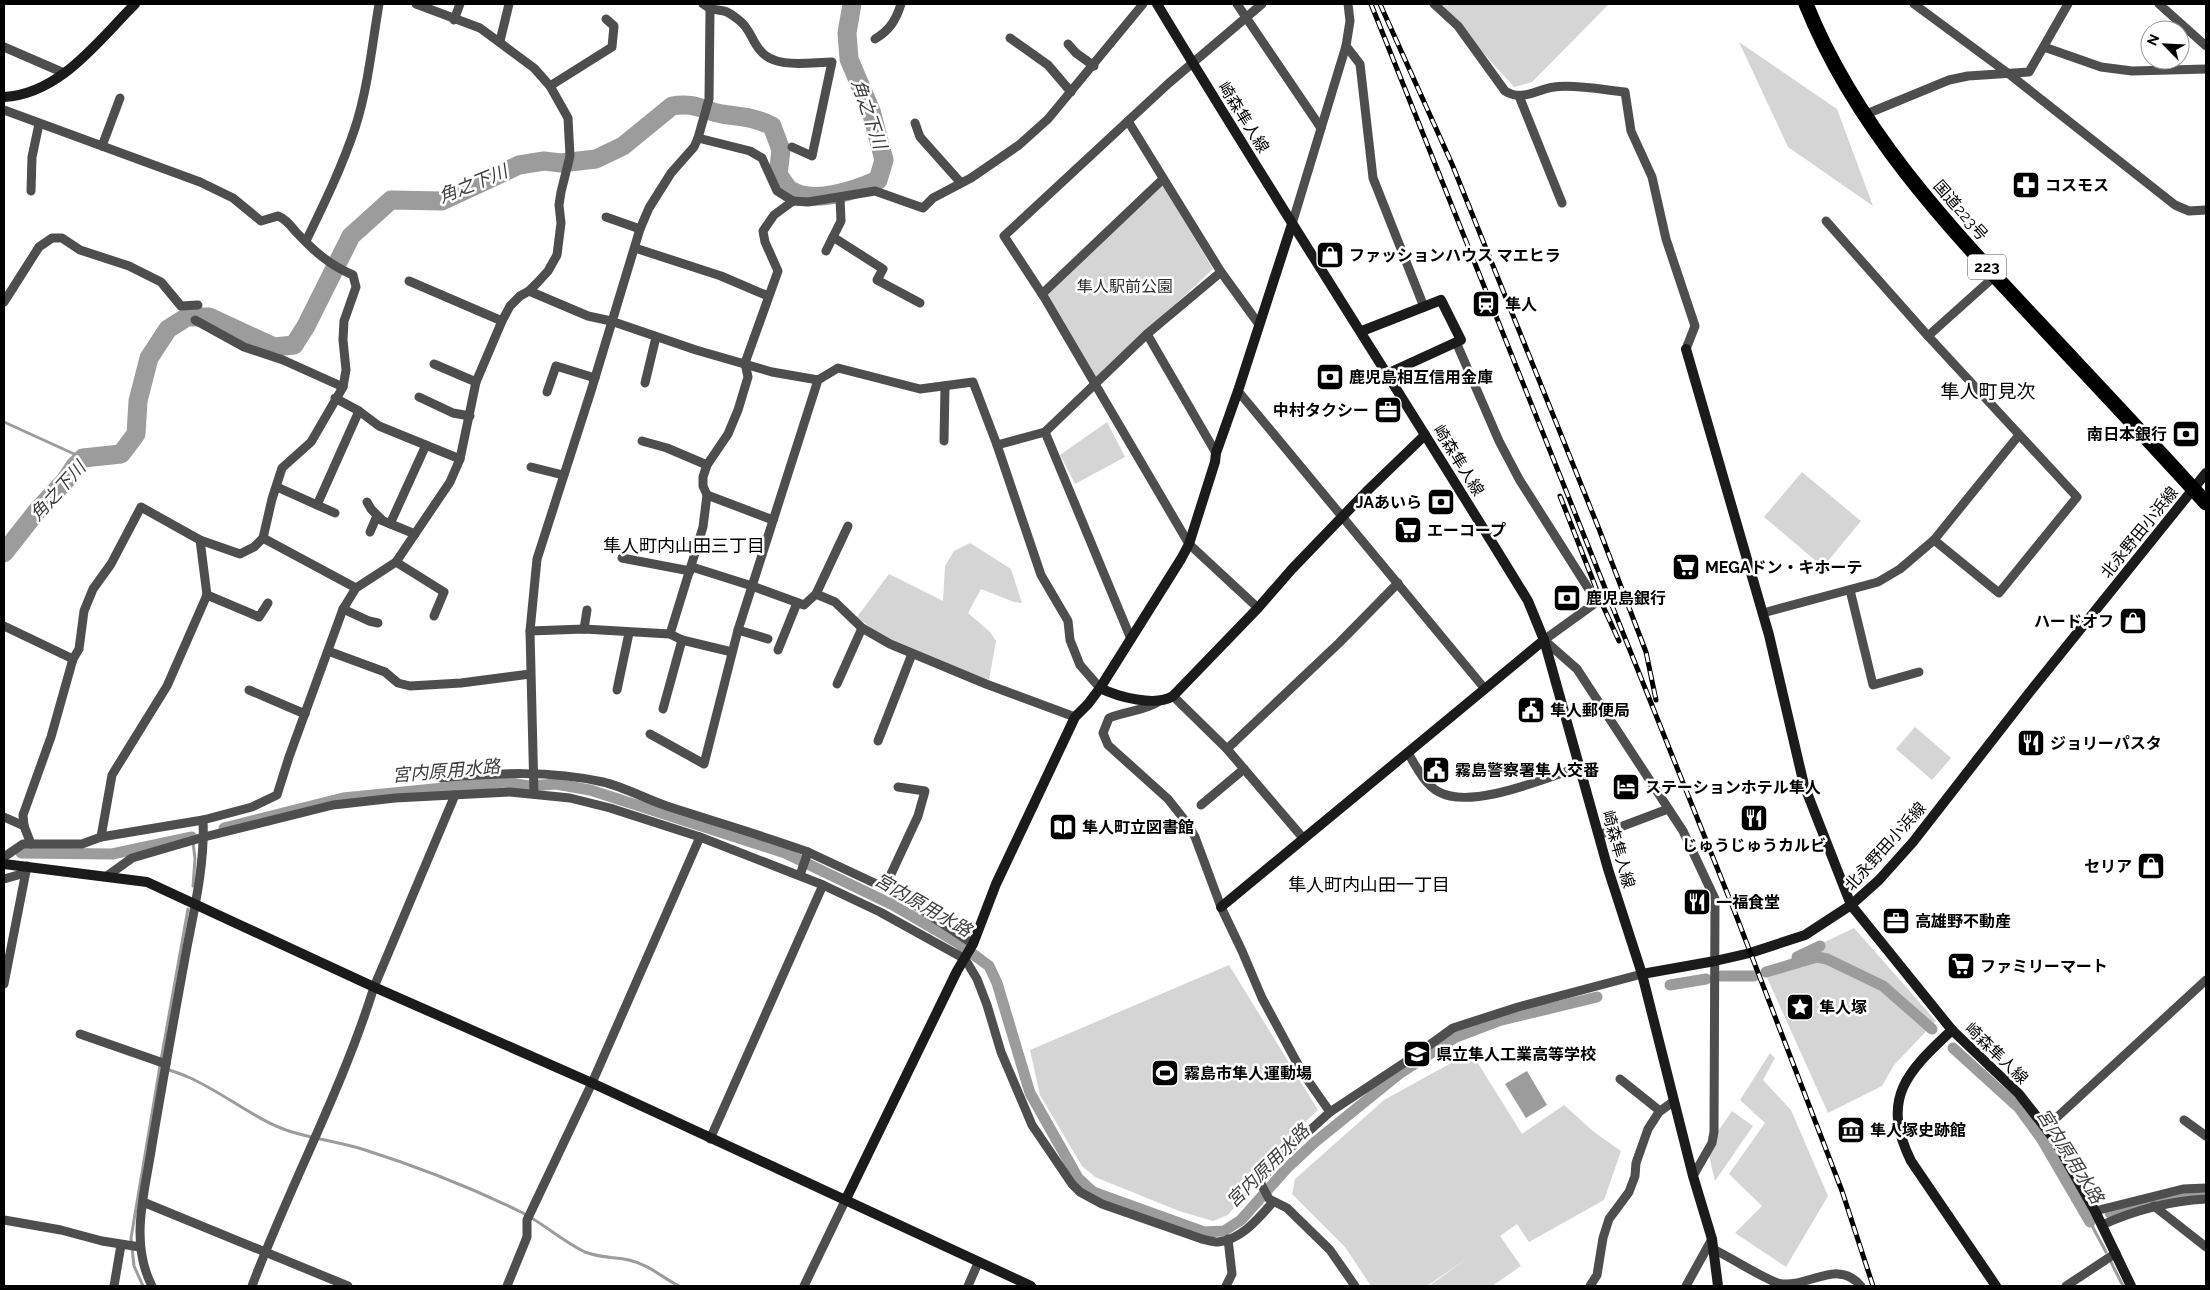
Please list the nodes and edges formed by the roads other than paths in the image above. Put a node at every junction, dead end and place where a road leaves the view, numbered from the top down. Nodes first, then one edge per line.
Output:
1 (135, 4) edge
2 (379, 4) edge
3 (416, 4) edge
4 (460, 4) edge
5 (509, 4) edge
6 (901, 4) edge
7 (1143, 4) edge
8 (1157, 4) edge
9 (1238, 4) edge
10 (1262, 4) edge
11 (1348, 4) edge
12 (1434, 4) edge
13 (1806, 4) edge
14 (1914, 4) edge
15 (2068, 4) edge
16 (2159, 4) edge
17 (707, 7) edge
18 (1246, 18) junction
19 (606, 19) dead end
20 (454, 20) junction
21 (1010, 38) dead end
22 (875, 39) dead end
23 (500, 41) junction
24 (1068, 44) dead end
25 (1346, 46) junction
26 (2206, 46) edge
27 (4, 47) edge
28 (2044, 47) junction
29 (1192, 62) junction
30 (1094, 66) junction
31 (2206, 70) edge
32 (64, 73) junction
33 (2010, 74) junction
34 (550, 86) junction
35 (1071, 92) junction
36 (1519, 96) junction
37 (4, 97) edge
38 (120, 98) dead end
39 (4, 110) edge
40 (1864, 115) junction
41 (1128, 121) junction
42 (916, 123) dead end
43 (39, 124) junction
44 (1321, 128) junction
45 (698, 138) junction
46 (102, 146) junction
47 (792, 147) dead end
48 (1163, 179) junction
49 (961, 183) junction
50 (31, 191) dead end
51 (840, 198) junction
52 (792, 202) junction
53 (1562, 203) dead end
54 (2206, 210) edge
55 (606, 217) dead end
56 (1826, 221) dead end
57 (1292, 224) junction
58 (640, 229) junction
59 (833, 237) junction
60 (306, 242) junction
61 (635, 248) junction
62 (826, 251) dead end
63 (1221, 272) junction
64 (1995, 276) junction
65 (409, 281) dead end
66 (529, 291) junction
67 (1042, 294) junction
68 (768, 296) junction
69 (4, 302) edge
70 (920, 303) dead end
71 (198, 305) dead end
72 (1424, 306) junction
73 (195, 320) dead end
74 (502, 321) junction
75 (611, 322) junction
76 (1258, 323) junction
77 (1362, 331) junction
78 (1147, 334) junction
79 (1928, 336) junction
80 (656, 337) junction
81 (1456, 342) junction
82 (1686, 349) joint
83 (745, 363) junction
84 (434, 364) dead end
85 (1389, 374) junction
86 (595, 378) junction
87 (818, 380) junction
88 (476, 382) junction
89 (645, 383) dead end
90 (1094, 384) junction
91 (945, 386) junction
92 (343, 387) junction
93 (1238, 391) junction
94 (547, 392) dead end
95 (335, 398) junction
96 (419, 398) dead end
97 (359, 411) junction
98 (470, 416) junction
99 (1045, 432) junction
100 (1426, 435) junction
101 (2020, 435) junction
102 (642, 441) dead end
103 (944, 441) dead end
104 (426, 445) junction
105 (997, 445) junction
106 (1216, 453) junction
107 (460, 459) junction
108 (707, 466) junction
109 (531, 467) dead end
110 (2206, 473) edge
111 (564, 475) junction
112 (277, 487) junction
113 (2193, 489) junction
114 (707, 495) junction
115 (368, 502) dead end
116 (2206, 503) edge
117 (317, 505) junction
118 (334, 513) dead end
119 (1342, 516) junction
120 (773, 520) junction
121 (387, 523) junction
122 (848, 526) dead end
123 (370, 532) dead end
124 (415, 534) junction
125 (263, 538) junction
126 (200, 540) junction
127 (1934, 540) junction
128 (1189, 544) junction
129 (622, 558) dead end
130 (396, 562) junction
131 (691, 569) junction
132 (1398, 583) junction
133 (752, 586) junction
134 (356, 588) junction
135 (1850, 590) junction
136 (816, 594) junction
137 (207, 595) junction
138 (797, 603) junction
139 (268, 604) dead end
140 (343, 608) junction
141 (1258, 608) junction
142 (587, 610) dead end
143 (1763, 613) junction
144 (434, 616) dead end
145 (378, 623) dead end
146 (4, 626) edge
147 (862, 628) junction
148 (584, 629) junction
149 (738, 630) junction
150 (530, 631) junction
151 (629, 633) junction
152 (670, 634) junction
153 (768, 638) dead end
154 (1131, 639) junction
155 (682, 640) junction
156 (1544, 640) junction
157 (778, 650) dead end
158 (328, 652) junction
159 (732, 652) junction
160 (912, 654) junction
161 (73, 659) junction
162 (1919, 672) dead end
163 (530, 674) junction
164 (836, 684) dead end
165 (1100, 688) junction
166 (1485, 689) junction
167 (249, 690) dead end
168 (616, 690) dead end
169 (1173, 696) junction
170 (1158, 702) junction
171 (663, 709) dead end
172 (305, 714) junction
173 (1075, 717) junction
174 (650, 734) dead end
175 (878, 741) dead end
176 (1227, 749) junction
177 (1408, 753) junction
178 (1580, 767) junction
179 (1244, 769) junction
180 (533, 773) junction
181 (441, 778) dead end
182 (898, 787) dead end
183 (534, 793) junction
184 (455, 795) junction
185 (1201, 805) dead end
186 (1668, 809) junction
187 (4, 818) edge
188 (202, 820) junction
189 (24, 826) junction
190 (1600, 835) junction
191 (101, 837) junction
192 (700, 837) junction
193 (202, 838) junction
194 (1303, 838) junction
195 (31, 844) junction
196 (808, 852) junction
197 (4, 857) edge
198 (4, 864) edge
199 (26, 870) junction
200 (800, 875) junction
201 (107, 876) junction
202 (4, 879) edge
203 (823, 885) junction
204 (885, 887) junction
205 (195, 905) junction
206 (1851, 906) junction
207 (1220, 907) junction
208 (973, 944) junction
209 (965, 959) junction
210 (1715, 962) junction
211 (1642, 974) junction
212 (2206, 980) edge
213 (4, 984) edge
214 (374, 987) junction
215 (1952, 1030) junction
216 (80, 1034) dead end
217 (166, 1065) junction
218 (1620, 1079) dead end
219 (592, 1083) junction
220 (1674, 1101) junction
221 (1660, 1111) junction
222 (1330, 1112) junction
223 (2184, 1120) dead end
224 (2043, 1125) junction
225 (2206, 1136) edge
226 (710, 1139) junction
227 (1693, 1176) junction
228 (2206, 1188) edge
229 (2206, 1199) edge
230 (846, 1200) junction
231 (143, 1202) junction
232 (1273, 1202) junction
233 (2154, 1206) junction
234 (2095, 1210) junction
235 (4, 1220) edge
236 (2102, 1225) junction
237 (1228, 1239) junction
238 (1713, 1244) junction
239 (122, 1245) junction
240 (140, 1247) junction
241 (2206, 1247) edge
242 (265, 1252) junction
243 (2116, 1253) junction
244 (978, 1262) junction
245 (114, 1286) edge
246 (152, 1286) edge
247 (252, 1286) edge
248 (348, 1286) edge
249 (508, 1286) edge
250 (804, 1286) edge
251 (968, 1286) edge
252 (1030, 1286) edge
253 (1226, 1286) edge
254 (1355, 1286) edge
255 (1590, 1286) edge
256 (1686, 1286) edge
257 (1718, 1286) edge
258 (1861, 1286) edge
259 (1996, 1286) edge
260 (2066, 1286) edge
261 (2131, 1286) edge

1 - 32 street
2 - 60 street
3 - 20 street
4 - 20 street
5 - 23 street
6 - 22 street
7 - 30 street
8 - 29 street, 崎森隼人線
9 - 18 street
10 - 18 street
11 - 25 street
12 - 36 street
13 - 40 highway, 国道223号 / 223
14 - 33 street
15 - 28 street
16 - 26 street
17 - 45 street
17 - 47 street
18 - 29 street
18 - 44 street
19 - 34 street
20 - 23 street
21 - 35 street
23 - 34 street
24 - 30 street
25 - 44 street
25 - 72 street
27 - 32 street
28 - 31 street
28 - 33 street
29 - 41 street
29 - 57 street, 崎森隼人線
30 - 35 street
32 - 37 street
33 - 40 street
33 - 54 street
34 - 66 street
35 - 49 street
36 - 53 street
36 - 82 street
38 - 46 street
39 - 43 street
40 - 64 highway, 国道223号 / 223
41 - 48 street
41 - 67 street
42 - 49 street
43 - 46 street
43 - 50 street
44 - 57 street
45 - 52 street
45 - 58 street
46 - 60 street
48 - 63 street
48 - 67 street
49 - 51 street
51 - 52 street
51 - 59 street
52 - 68 street
55 - 58 street
56 - 79 street
57 - 76 street
57 - 77 street, 崎森隼人線
58 - 61 street
59 - 62 street
59 - 70 street
60 - 92 street
61 - 68 street
61 - 75 street
63 - 76 street
63 - 78 street
64 - 79 street
64 - 113 highway, 国道223号 / 223
65 - 74 street
66 - 74 street
66 - 75 street
67 - 90 street
68 - 83 street
69 - 71 street
72 - 77 street
72 - 81 street
73 - 92 street
74 - 88 street
75 - 80 street
75 - 86 street
76 - 93 street
77 - 85 street, 崎森隼人線
78 - 90 street
78 - 106 street
79 - 101 street
80 - 83 street
80 - 89 street
81 - 85 street
81 - 156 street
82 - 143 street, 崎森隼人線
83 - 87 street
83 - 108 street
84 - 88 street
85 - 100 street, 崎森隼人線
86 - 94 street
86 - 111 street
87 - 91 street
87 - 120 street
88 - 98 street
90 - 99 street
90 - 128 street
91 - 103 street
91 - 105 street
92 - 95 street
93 - 106 street
93 - 119 street
95 - 97 street
95 - 112 street
96 - 98 street
97 - 104 street
97 - 117 street
98 - 107 street
99 - 105 street
99 - 154 street
100 - 119 street
100 - 156 street, 崎森隼人線
101 - 127 street
101 - 127 street
102 - 108 street
104 - 107 street
104 - 121 street
105 - 165 street
106 - 128 street
107 - 124 street
108 - 114 street
109 - 111 street
110 - 113 street, 北永野田小浜線
111 - 150 street
112 - 117 street
112 - 125 street
113 - 116 highway, 国道223号 / 223
113 - 206 street, 北永野田小浜線
114 - 120 street
114 - 131 street
115 - 121 street
117 - 118 street
119 - 132 street
119 - 141 street
120 - 133 street
121 - 123 street
121 - 124 street
122 - 136 street
124 - 130 street
125 - 126 street
125 - 134 street
126 - 137 street
126 - 161 street
127 - 135 street
128 - 141 street
128 - 154 street
129 - 131 street
130 - 134 street
130 - 144 street
131 - 133 street
131 - 152 street
132 - 166 street
132 - 176 street
133 - 138 street
133 - 149 street
134 - 140 street
135 - 143 street
135 - 162 street
136 - 138 street
136 - 147 street
137 - 139 street
137 - 191 street
138 - 157 street
140 - 145 street
140 - 158 street
141 - 169 street
142 - 148 street
143 - 206 street, 崎森隼人線
146 - 161 street
147 - 160 street
147 - 164 street
148 - 150 street
148 - 151 street
149 - 153 street
149 - 159 street
150 - 163 street
151 - 152 street
151 - 168 street
152 - 155 street
154 - 165 street
155 - 159 street
155 - 171 street
156 - 166 street
156 - 178 street, 崎森隼人線
156 - 186 street
158 - 163 street
158 - 172 street
159 - 174 street
160 - 173 street
160 - 175 street
161 - 189 street
163 - 180 street
165 - 170 street
165 - 173 street
166 - 177 street
167 - 172 street
169 - 170 street
169 - 176 street
170 - 207 street
172 - 188 street
173 - 208 street
176 - 179 street
177 - 178 street
177 - 194 street
178 - 190 street, 崎森隼人線
179 - 185 street
179 - 194 street
180 - 181 street
180 - 183 street
180 - 196 street
182 - 204 street
183 - 184 street
183 - 192 street
184 - 193 street
184 - 214 street
186 - 190 street
186 - 210 street
187 - 189 street
188 - 191 street
188 - 193 street
189 - 195 street
190 - 211 street, 崎森隼人線
191 - 195 street
192 - 200 street
192 - 219 street
193 - 201 street
193 - 205 street
194 - 207 street
195 - 197 street
196 - 200 street
196 - 204 street
198 - 199 street
199 - 201 street
199 - 202 street
199 - 213 street
200 - 203 street
201 - 205 street
203 - 209 street
203 - 226 street
204 - 208 street
205 - 214 street
205 - 217 street
206 - 210 street, 北永野田小浜線
206 - 215 street, 崎森隼人線
207 - 222 street
208 - 209 street
209 - 230 street
209 - 237 street
210 - 211 street, 北永野田小浜線
210 - 227 street
211 - 220 street
211 - 222 street
212 - 224 street
214 - 219 street
214 - 242 street
215 - 224 street, 崎森隼人線
215 - 259 street
216 - 217 street
217 - 231 street
218 - 221 street
219 - 226 street
219 - 249 street
220 - 221 street
220 - 227 street
221 - 255 street
222 - 232 street
223 - 225 street
224 - 234 street, 崎森隼人線
226 - 230 street
227 - 238 street
228 - 234 street
229 - 233 street
230 - 244 street
230 - 250 street
231 - 240 street
231 - 242 street
232 - 237 street
232 - 254 street
233 - 236 street
233 - 241 street
234 - 236 street, 崎森隼人線
235 - 239 street
236 - 243 street, 崎森隼人線
237 - 253 street
238 - 256 street
238 - 257 street
238 - 258 street
239 - 240 street
239 - 245 street
240 - 246 street
242 - 247 street
242 - 248 street
243 - 260 street
243 - 261 street, 崎森隼人線
244 - 251 street
244 - 252 street

